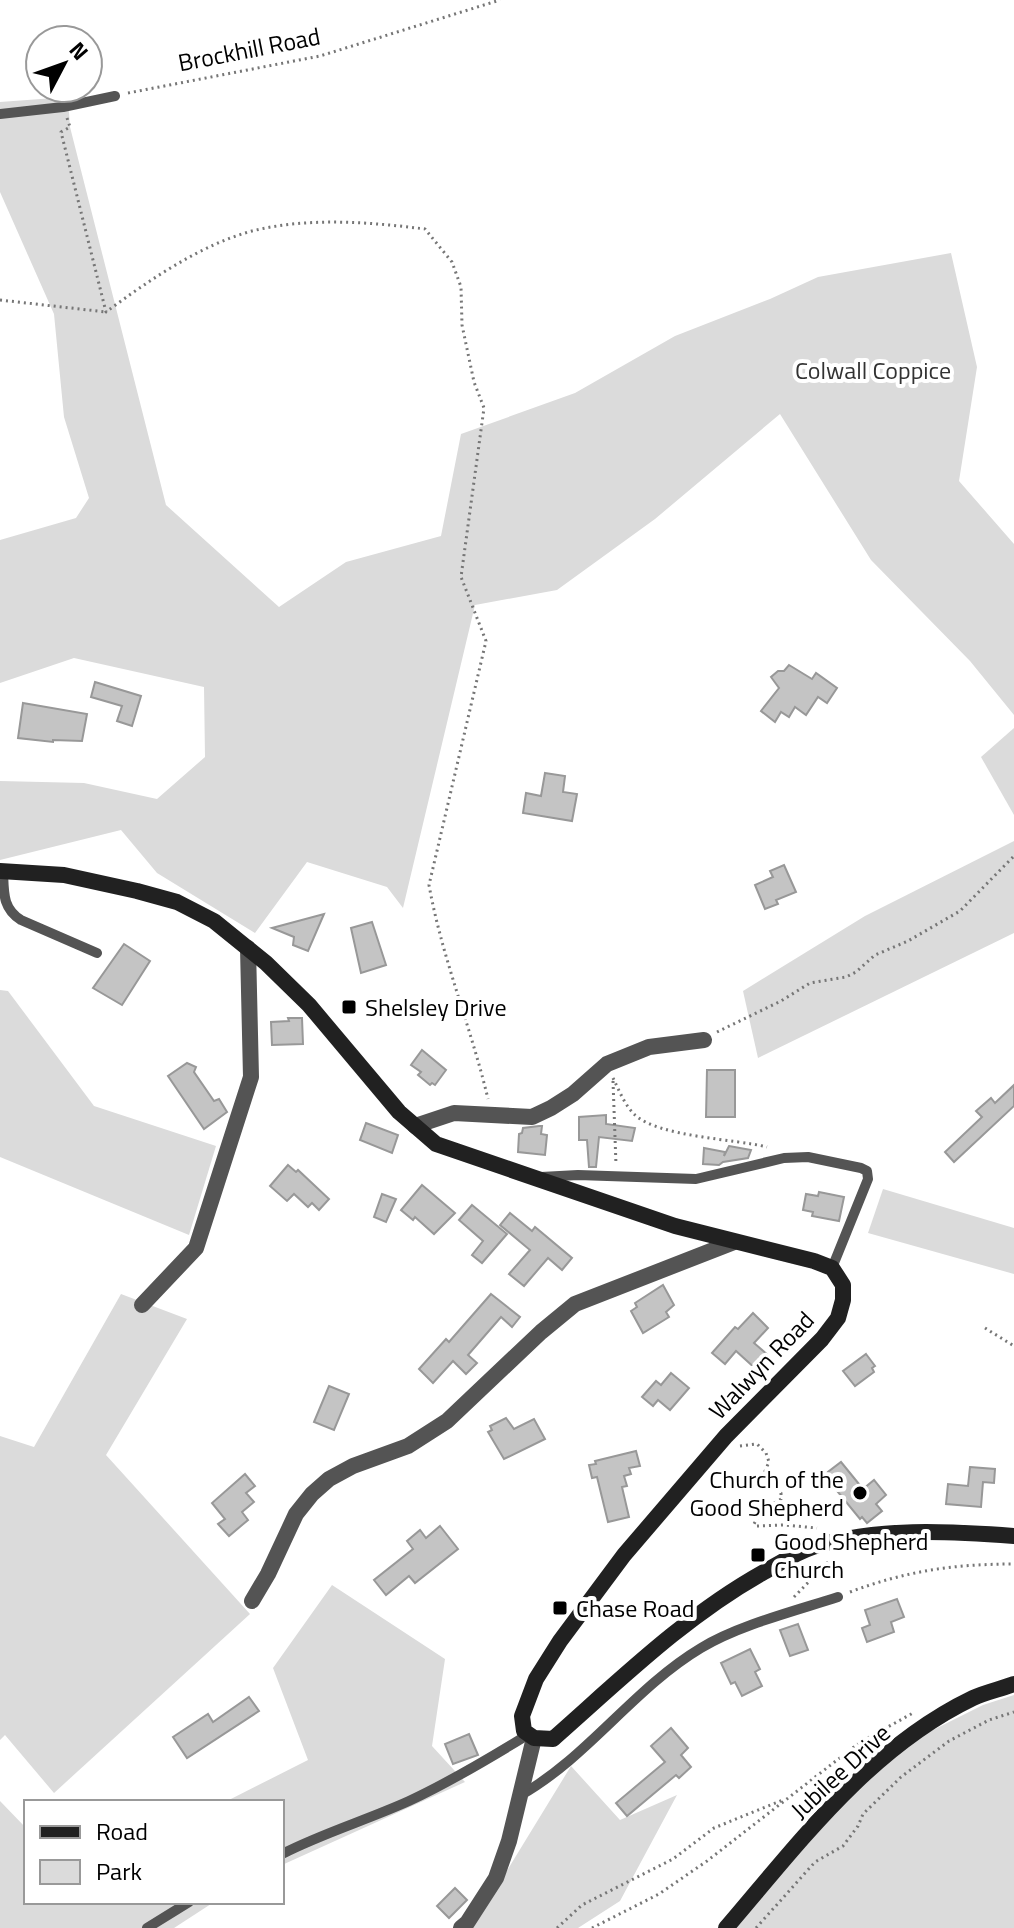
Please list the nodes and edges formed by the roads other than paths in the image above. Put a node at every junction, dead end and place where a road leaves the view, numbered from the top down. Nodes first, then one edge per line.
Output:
1 (115, 96) road end
2 (0, 114) edge
3 (2, 871) edge
4 (248, 948) junction
5 (97, 953) dead end
6 (704, 1040) road end
7 (415, 1126) junction
8 (531, 1177) junction
9 (734, 1242) junction
10 (832, 1268) junction
11 (142, 1305) dead end
12 (1014, 1536) edge
13 (838, 1597) road end
14 (252, 1601) dead end
15 (1014, 1684) edge
16 (532, 1736) junction
17 (521, 1795) junction
18 (284, 1853) edge
19 (186, 1904) edge
20 (147, 1928) edge
21 (461, 1928) edge
22 (726, 1928) edge

1 - 2 lane
3 - 4 main road
3 - 5 lane
4 - 7 main road
4 - 11 street
6 - 7 street
7 - 8 main road
8 - 9 main road
8 - 10 lane
9 - 10 main road
9 - 14 street
10 - 16 main road, Walwyn Road
12 - 16 main road
13 - 17 lane
15 - 22 main road, Jubilee Drive
16 - 17 street
16 - 18 lane
17 - 21 street
19 - 20 lane

